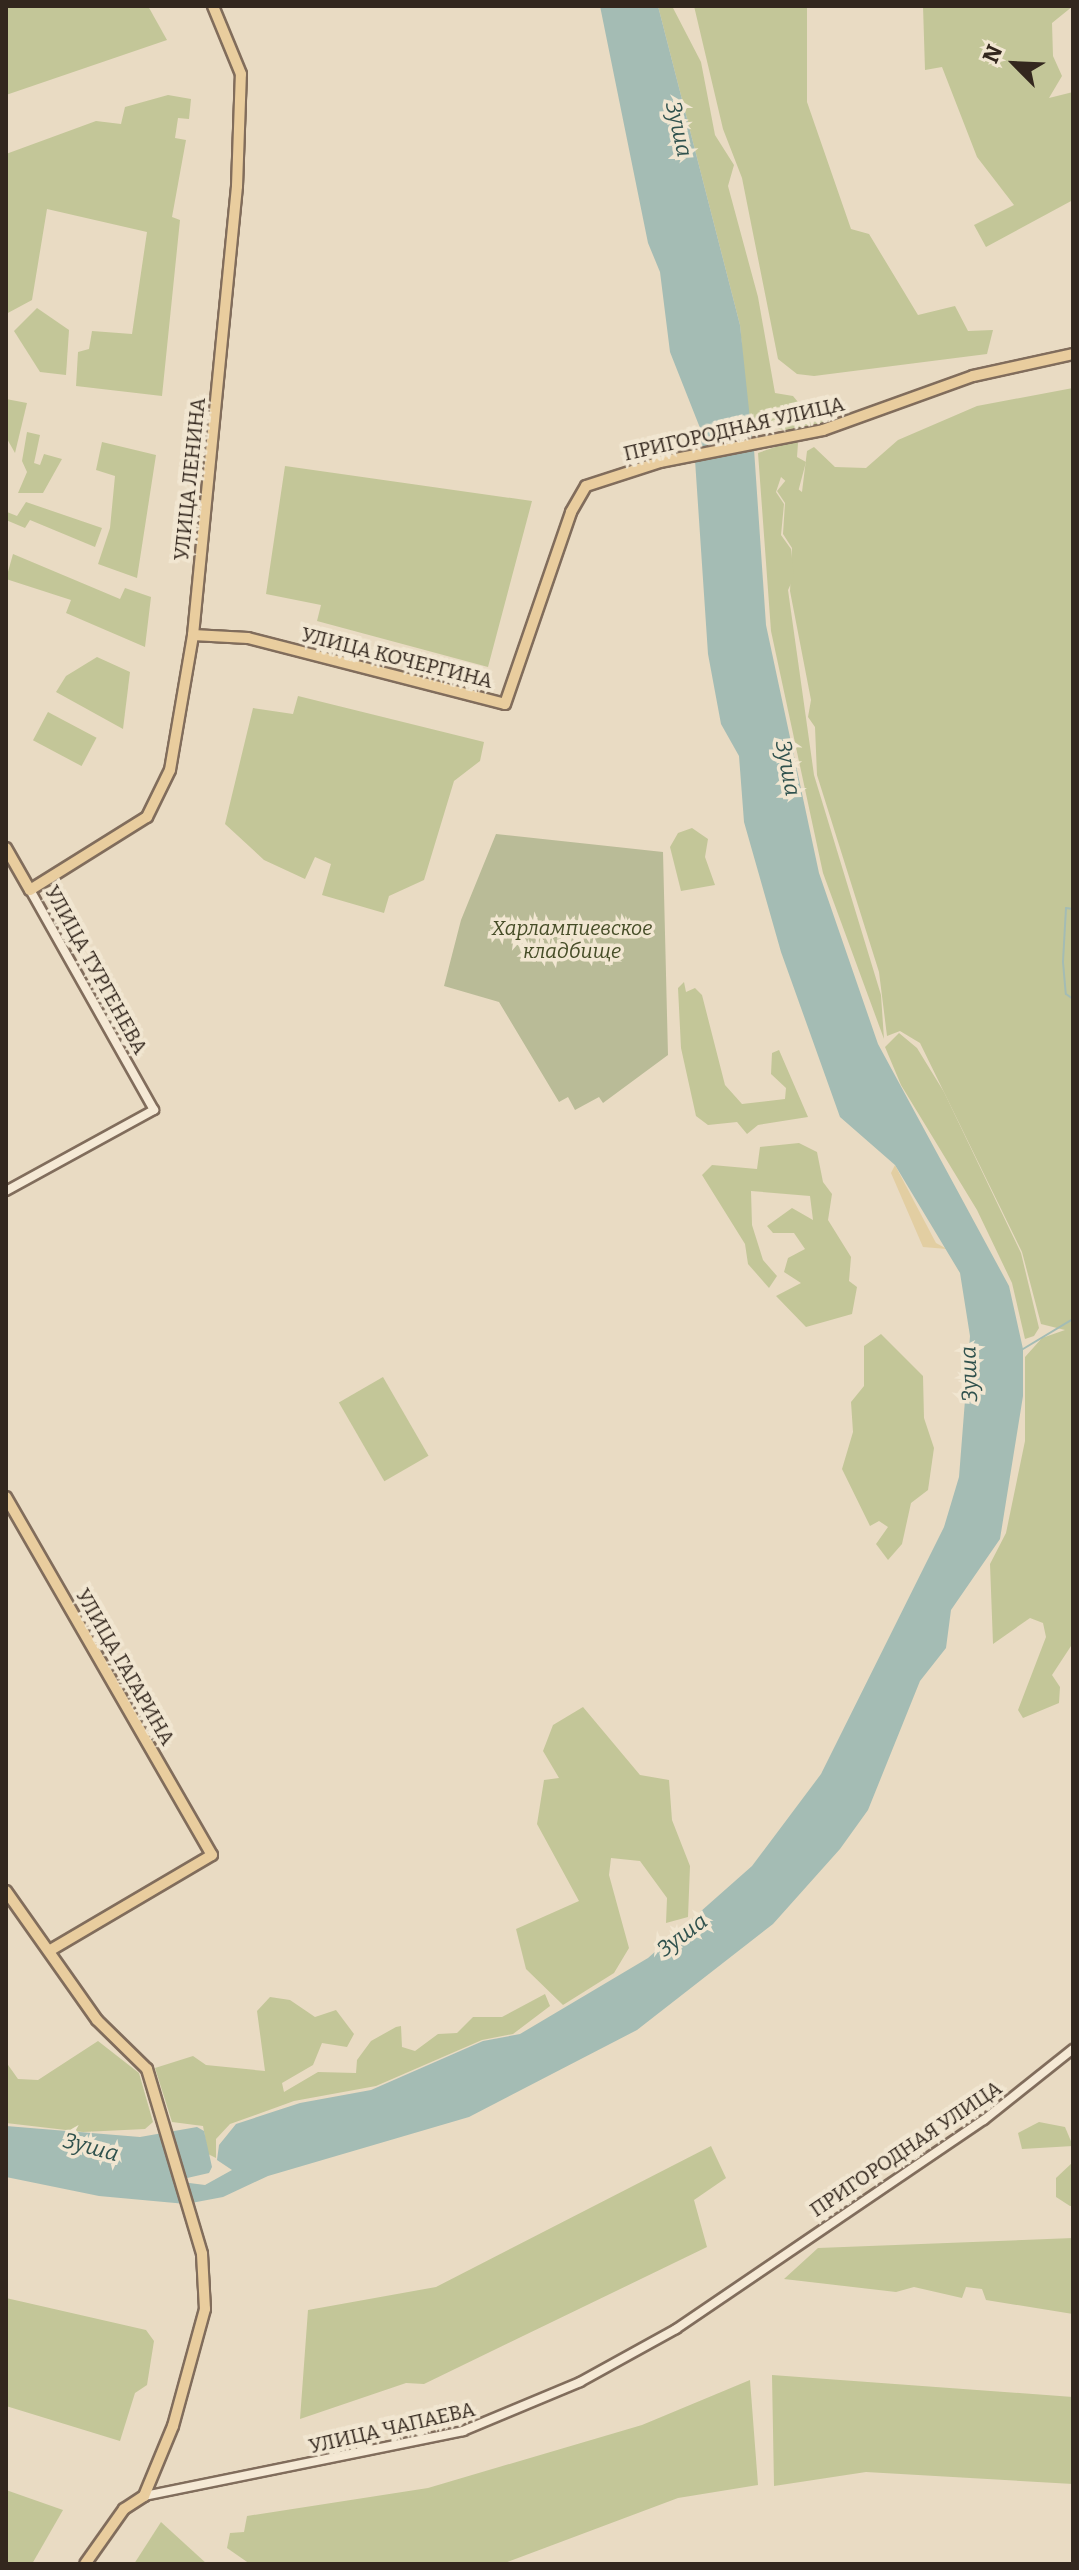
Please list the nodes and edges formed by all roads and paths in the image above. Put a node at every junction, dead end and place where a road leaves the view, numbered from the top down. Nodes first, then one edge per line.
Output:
1 (213, 6) edge
2 (1073, 354) edge
3 (586, 486) joint
4 (193, 635) junction
5 (6, 848) edge
6 (30, 890) junction
7 (6, 1191) edge
8 (6, 1497) edge
9 (6, 1891) edge
10 (49, 1951) junction
11 (1073, 2049) edge
12 (755, 2274) joint
13 (144, 2496) junction
14 (85, 2564) edge

1 - 4 main road, УЛИЦА ЛЕНИНА
2 - 3 main road, ПРИГОРОДНАЯ УЛИЦА
3 - 4 main road, УЛИЦА КОЧЕРГИНА
4 - 6 main road, УЛИЦА ЛЕНИНА
5 - 6 main road, УЛИЦА ТУРГЕНЕВА
6 - 7 street, УЛИЦА ТУРГЕНЕВА
8 - 10 main road, УЛИЦА ГАГАРИНА
9 - 10 main road
10 - 13 main road
11 - 12 street, ПРИГОРОДНАЯ УЛИЦА
12 - 13 street, УЛИЦА ЧАПАЕВА
13 - 14 main road

